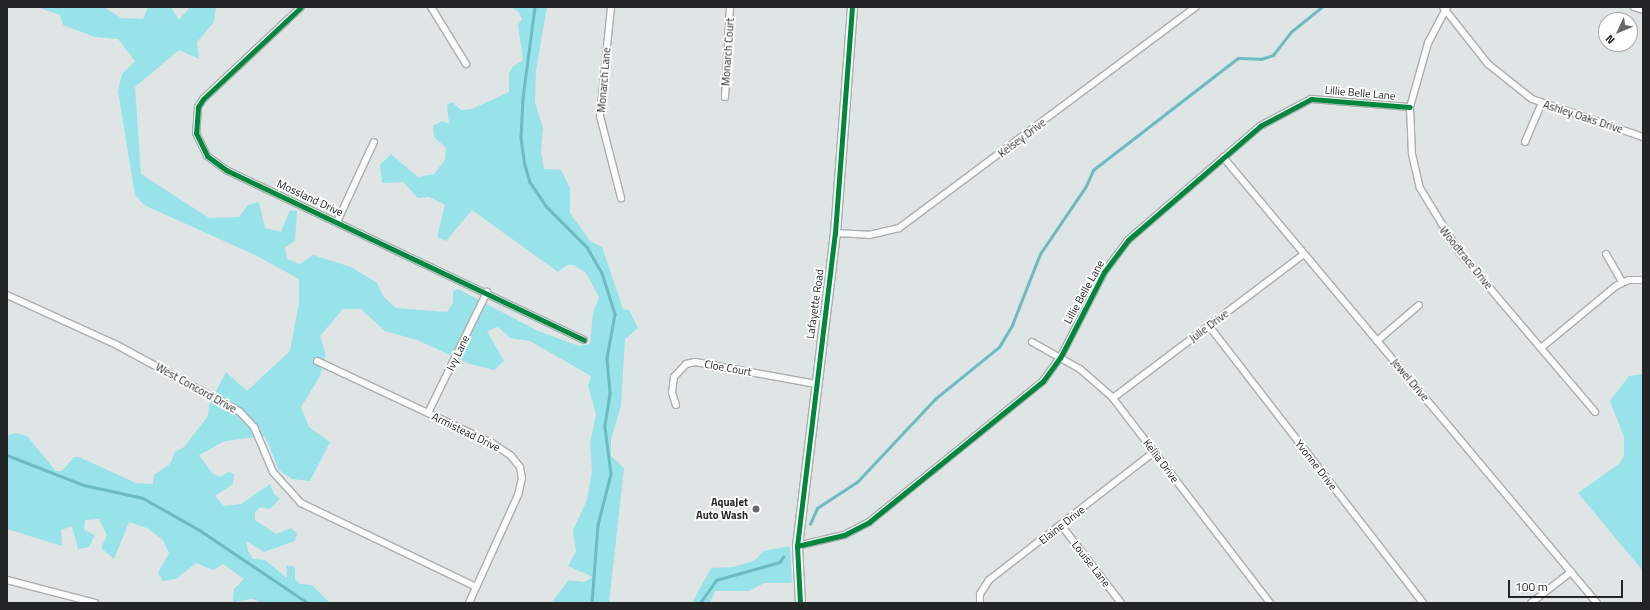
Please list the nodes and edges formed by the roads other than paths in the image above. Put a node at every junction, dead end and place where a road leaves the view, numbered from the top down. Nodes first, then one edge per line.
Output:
1 (301, 7) edge
2 (431, 7) edge
3 (610, 7) edge
4 (730, 7) edge
5 (852, 7) edge
6 (1196, 7) edge
7 (1634, 7) edge
8 (1445, 8) edge
9 (1643, 10) edge
10 (466, 64) dead end
11 (725, 97) dead end
12 (1541, 105) junction
13 (1410, 107) junction
14 (1643, 137) edge
15 (374, 142) dead end
16 (1526, 142) dead end
17 (1223, 157) junction
18 (621, 198) dead end
19 (337, 222) junction
20 (835, 233) junction
21 (1304, 254) junction
22 (1606, 254) dead end
23 (1643, 280) edge
24 (1622, 282) junction
25 (487, 292) junction
26 (7, 295) edge
27 (1419, 305) dead end
28 (1208, 326) junction
29 (584, 340) dead end
30 (1377, 341) junction
31 (1032, 342) dead end
32 (1541, 348) junction
33 (1060, 358) junction
34 (317, 361) dead end
35 (816, 384) junction
36 (1113, 398) junction
37 (676, 405) dead end
38 (1595, 412) dead end
39 (428, 414) junction
40 (1154, 452) junction
41 (1061, 525) junction
42 (797, 546) junction
43 (1571, 572) junction
44 (7, 580) edge
45 (476, 587) junction
46 (96, 603) edge
47 (469, 603) edge
48 (800, 603) edge
49 (980, 603) edge
50 (1121, 603) edge
51 (1270, 603) edge
52 (1423, 603) edge
53 (1531, 603) edge
54 (1597, 603) edge

1 - 19 street, Mossland Drive
2 - 10 street
3 - 18 street, Monarch Lane
4 - 11 street, Monarch Court
5 - 20 main road, Lafayette Road
6 - 20 street, Kelsey Drive
7 - 9 street
8 - 12 street, Ashley Oaks Drive
8 - 13 street, Woodtrace Drive
12 - 14 street, Ashley Oaks Drive
12 - 16 street
13 - 17 street, Lillie Belle Lane
13 - 32 street, Woodtrace Drive
15 - 19 street
17 - 21 street, Jewel Drive
17 - 33 street, Lillie Belle Lane
19 - 25 street, Mossland Drive
20 - 35 main road, Lafayette Road
21 - 28 street, Julie Drive
21 - 30 street, Jewel Drive
22 - 24 street
23 - 24 street
24 - 32 street
25 - 29 street, Mossland Drive
25 - 39 street, Ivy Lane
26 - 45 street, West Concord Drive
27 - 30 street
28 - 36 street, Julie Drive
28 - 52 street, Yvonne Drive
30 - 43 street, Jewel Drive
31 - 33 street, Kellia Drive
32 - 38 street, Woodtrace Drive
33 - 36 street, Kellia Drive
33 - 42 street, Lillie Belle Lane
34 - 39 street, Armistead Drive
35 - 37 street, Cloe Court
35 - 42 main road, Lafayette Road
36 - 40 street, Kellia Drive
39 - 45 street, Armistead Drive
40 - 41 street, Elaine Drive
40 - 51 street, Kellia Drive
41 - 49 street, Elaine Drive
41 - 50 street, Louise Lane
42 - 48 main road, Lafayette Road
43 - 53 street
43 - 54 street, Jewel Drive
44 - 46 street
45 - 47 street, Armistead Drive

